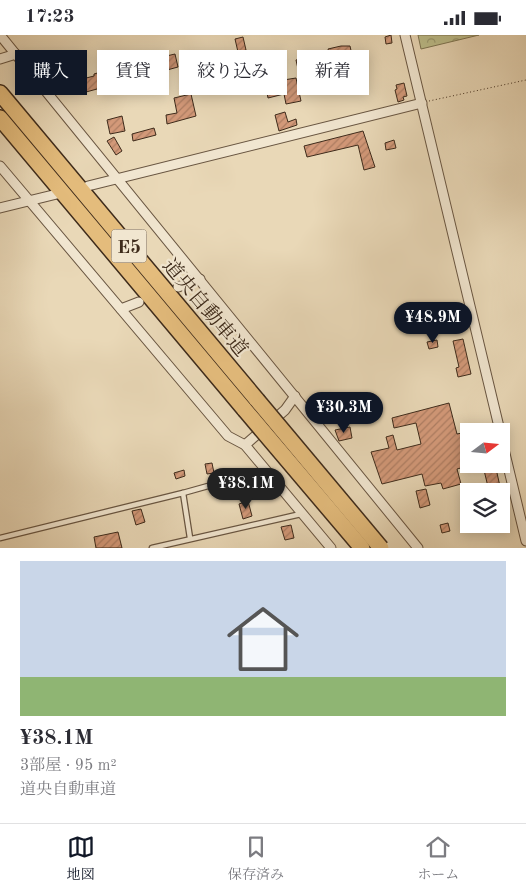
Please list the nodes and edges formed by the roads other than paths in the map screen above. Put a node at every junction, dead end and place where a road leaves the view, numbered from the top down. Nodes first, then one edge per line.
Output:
1 (0, 35) edge
2 (406, 35) edge
3 (15, 52) edge
4 (15, 53) edge
5 (0, 59) edge
6 (0, 93) edge
7 (50, 95) edge
8 (422, 103) junction
9 (0, 118) edge
10 (0, 166) edge
11 (118, 178) junction
12 (88, 186) dead end
13 (57, 194) dead end
14 (29, 200) junction
15 (0, 208) edge
16 (200, 279) junction
17 (178, 287) dead end
18 (139, 302) dead end
19 (121, 309) junction
20 (295, 396) junction
21 (498, 423) edge
22 (245, 445) junction
23 (265, 470) junction
24 (510, 473) edge
25 (183, 493) junction
26 (302, 514) junction
27 (0, 538) edge
28 (190, 538) junction
29 (526, 541) edge
30 (152, 548) edge
31 (331, 548) edge
32 (362, 548) edge
33 (381, 548) edge
34 (418, 548) edge

1 - 3 street
2 - 8 street
4 - 5 street
6 - 33 highway, 道央自動車道 / E5, bridge
7 - 11 street
8 - 11 street
8 - 21 street
9 - 32 highway, 道央自動車道 / E5, bridge
10 - 14 street
11 - 12 street
11 - 16 street
13 - 14 street
14 - 15 street
14 - 19 street
16 - 17 street
16 - 20 street
18 - 19 street
19 - 22 street
20 - 22 street
20 - 34 street
22 - 23 street
23 - 25 lane
23 - 26 street
24 - 29 street
25 - 27 lane
25 - 28 lane
26 - 28 lane
26 - 31 street
28 - 30 lane

